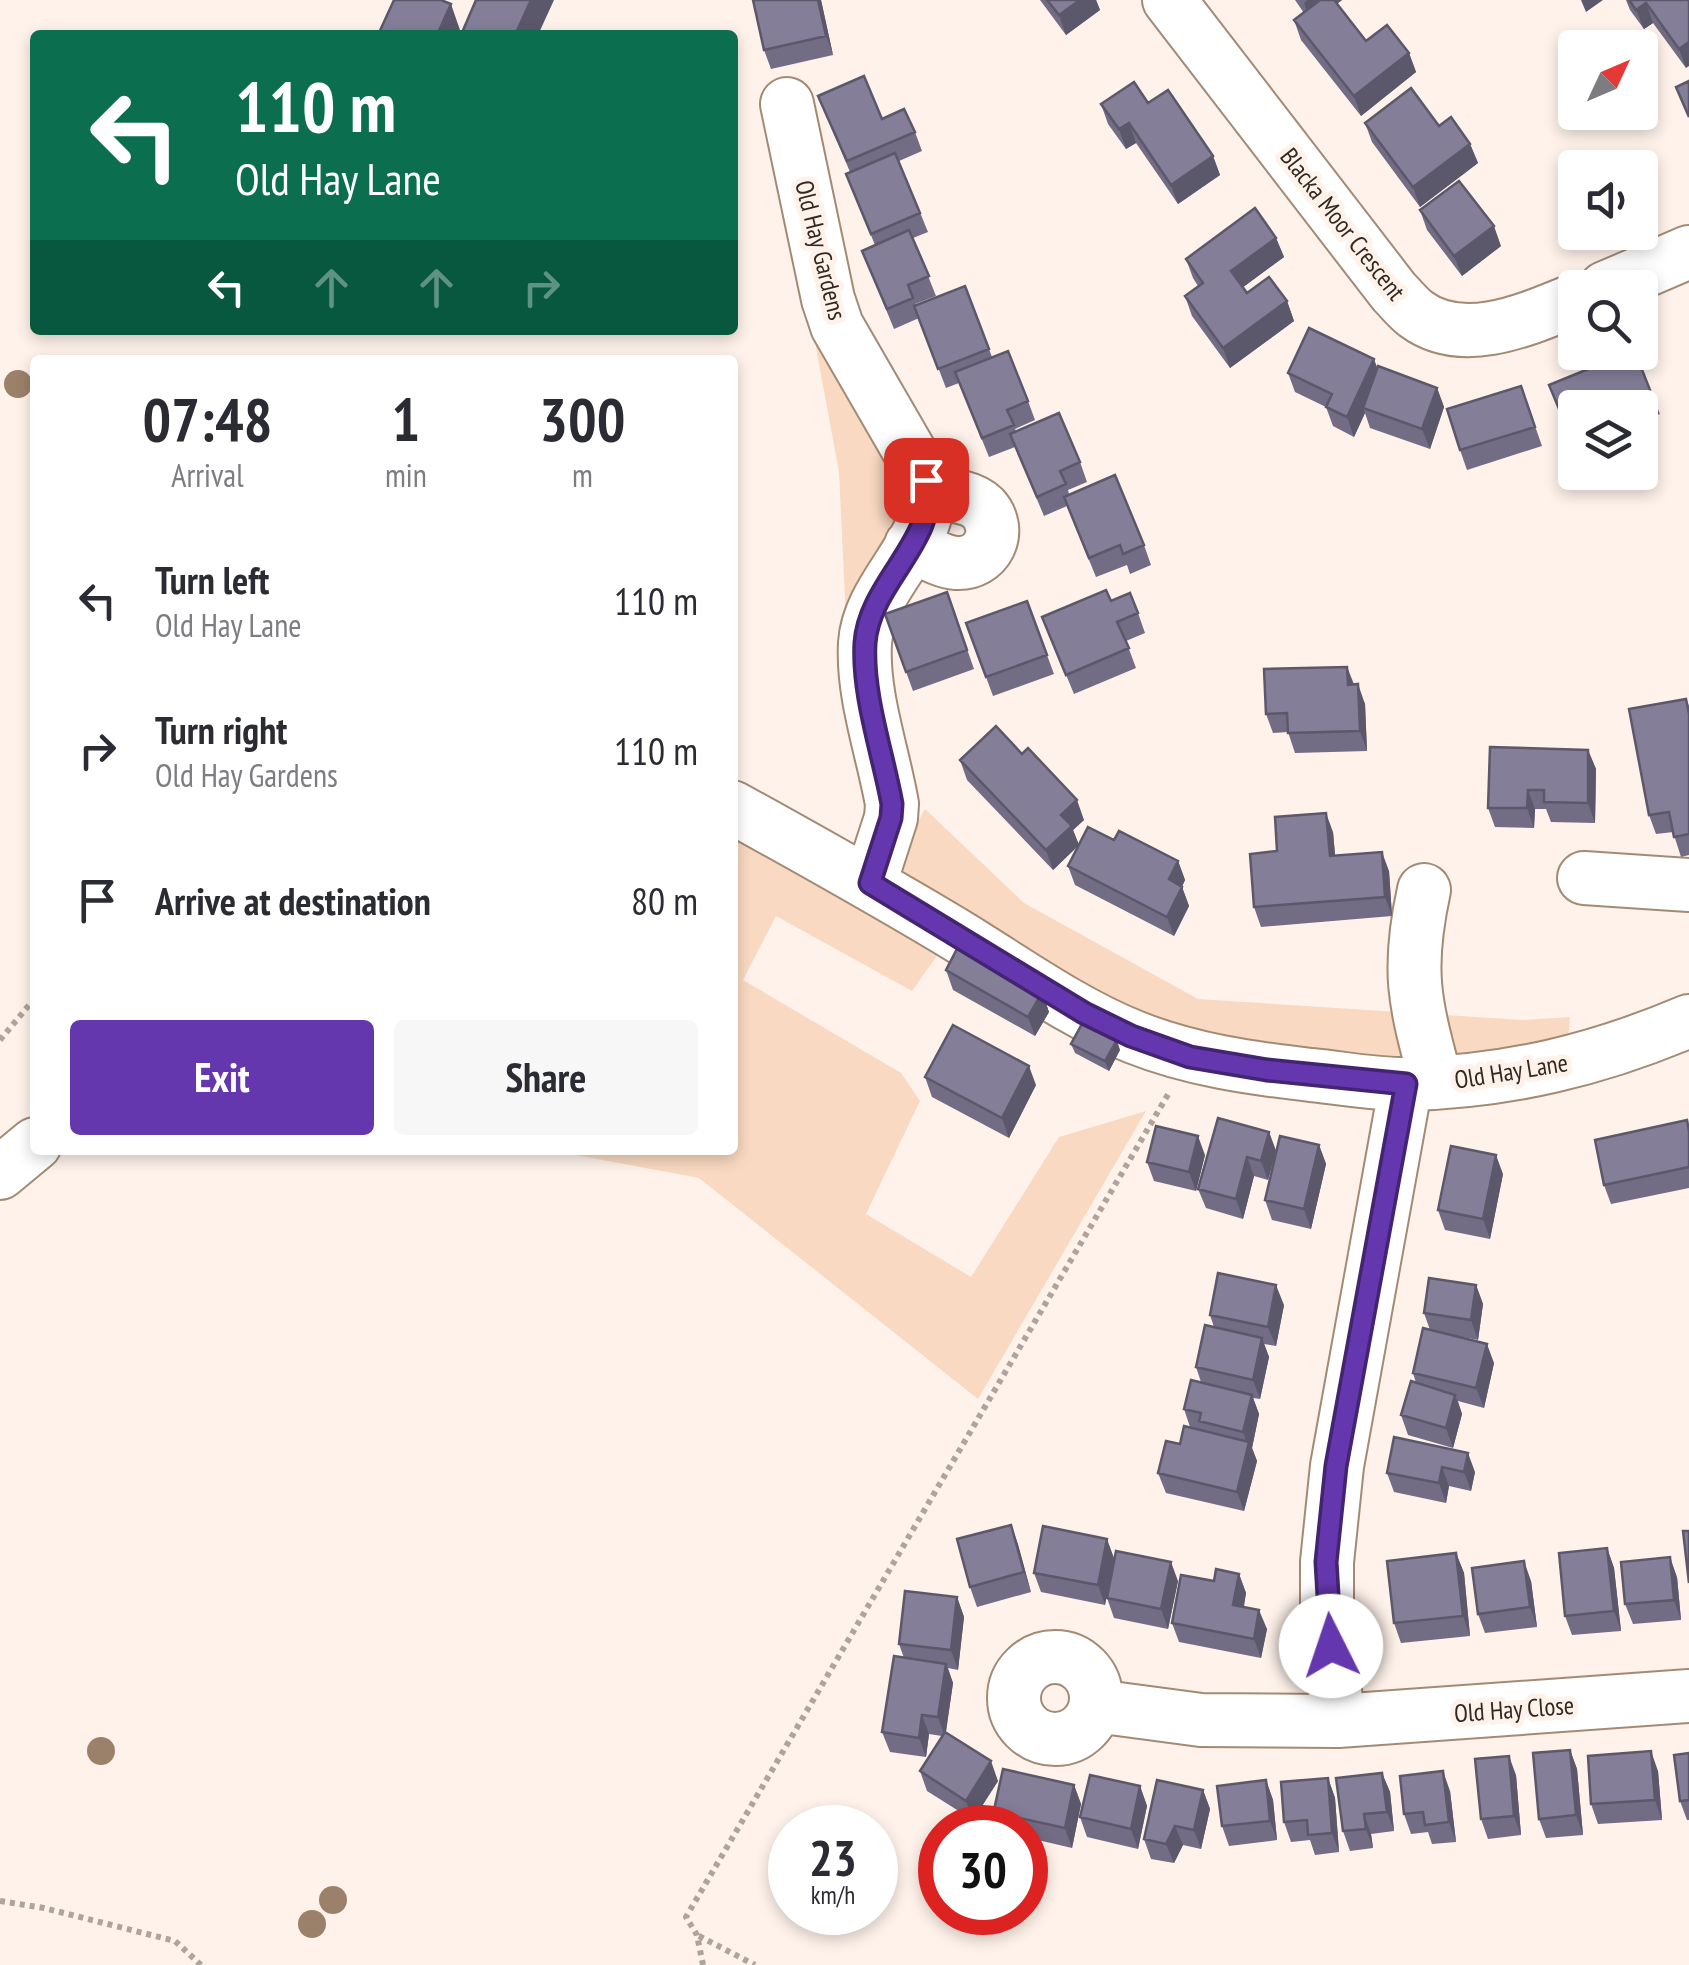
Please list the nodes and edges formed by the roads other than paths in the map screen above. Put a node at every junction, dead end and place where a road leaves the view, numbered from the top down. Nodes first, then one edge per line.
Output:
1 (1169, 0) edge
2 (788, 104) dead end
3 (1689, 252) edge
4 (1647, 270) edge
5 (1558, 305) edge
6 (930, 493) junction
7 (911, 545) junction
8 (738, 810) edge
9 (1584, 878) dead end
10 (870, 883) junction
11 (1689, 885) edge
12 (1424, 890) dead end
13 (1689, 1022) edge
14 (1421, 1083) junction
15 (30, 1148) edge
16 (0, 1173) edge
17 (1689, 1696) edge
18 (1096, 1706) dead end
19 (1338, 1721) junction

1 - 5 street, Blacka Moor Crescent
2 - 6 street, Old Hay Gardens
3 - 4 street
6 - 7 street
6 - 7 street
7 - 10 street
8 - 10 street, Old Hay Lane
9 - 11 street
10 - 14 street, Old Hay Lane
12 - 14 street
13 - 14 street, Old Hay Lane
14 - 19 street
15 - 16 street
17 - 19 street, Old Hay Close
18 - 19 street, Old Hay Close

